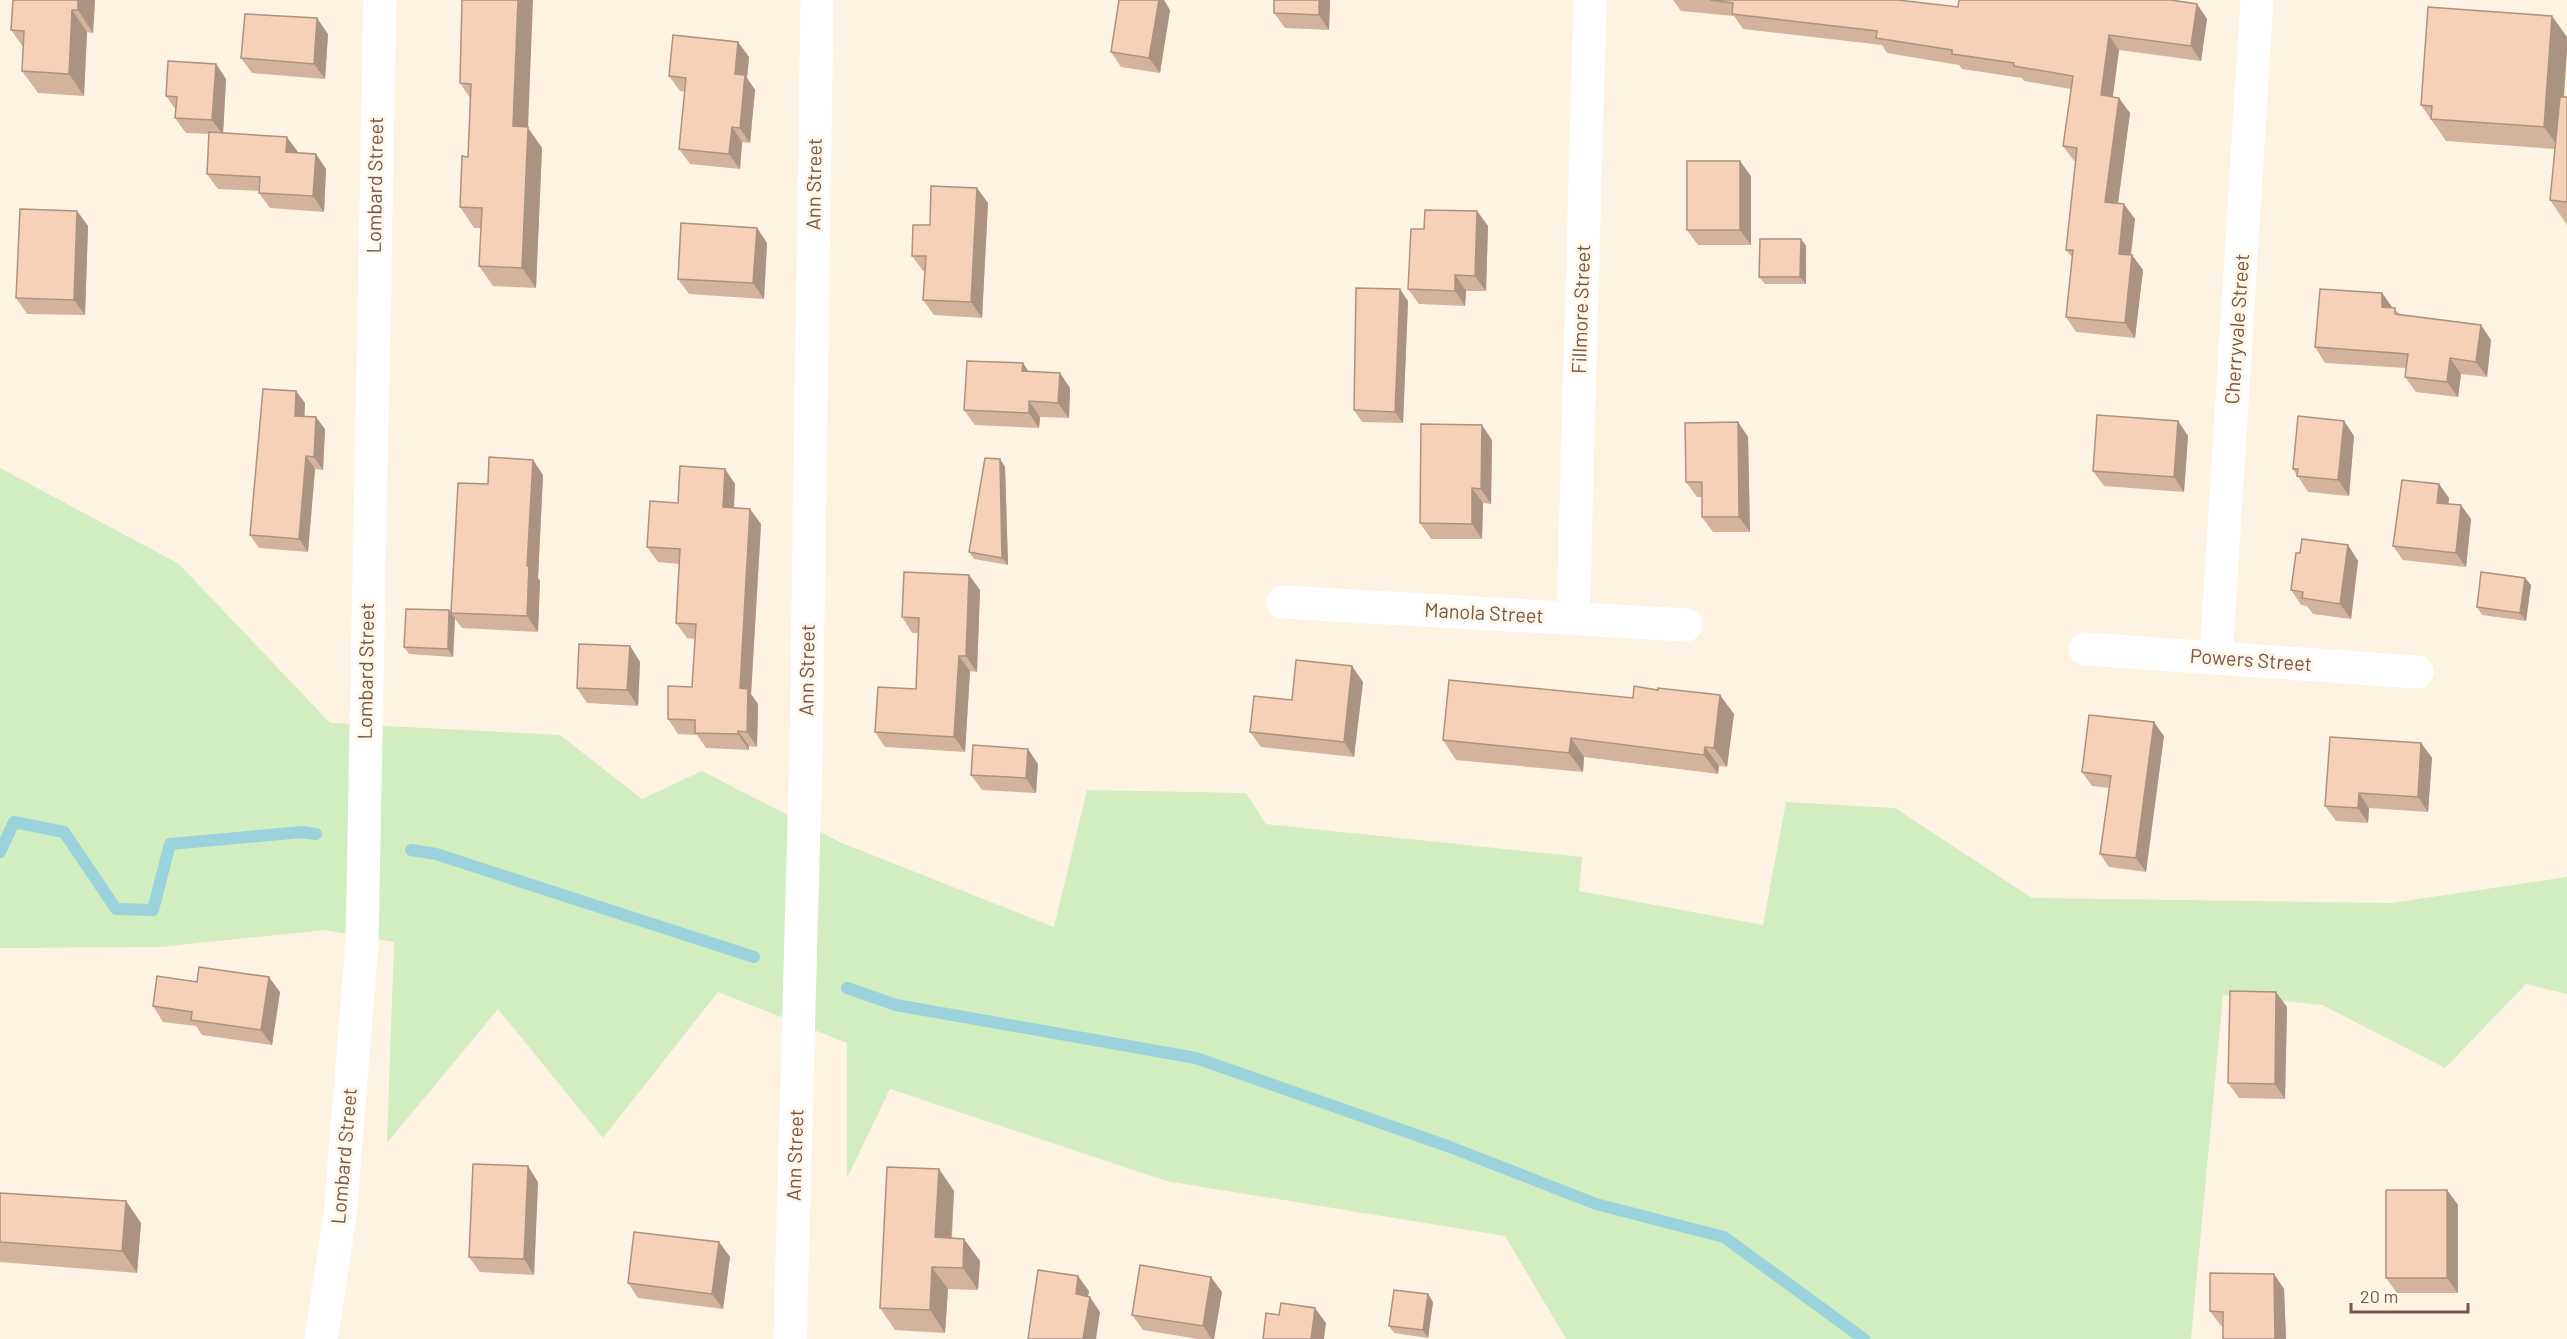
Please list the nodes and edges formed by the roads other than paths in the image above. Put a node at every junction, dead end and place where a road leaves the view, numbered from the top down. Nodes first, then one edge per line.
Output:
1 (380, 0) edge
2 (817, 0) edge
3 (1590, 0) edge
4 (2257, 0) edge
5 (1283, 602) dead end
6 (1573, 619) junction
7 (1686, 625) dead end
8 (2085, 649) dead end
9 (2216, 658) junction
10 (2417, 672) dead end
11 (321, 1339) edge
12 (790, 1339) edge

1 - 11 street, Lombard Street
2 - 12 street, Ann Street
3 - 6 street, Fillmore Street
4 - 9 street, Cherryvale Street
5 - 6 street, Manola Street
6 - 7 street, Manola Street
8 - 9 street, Powers Street
9 - 10 street, Powers Street

